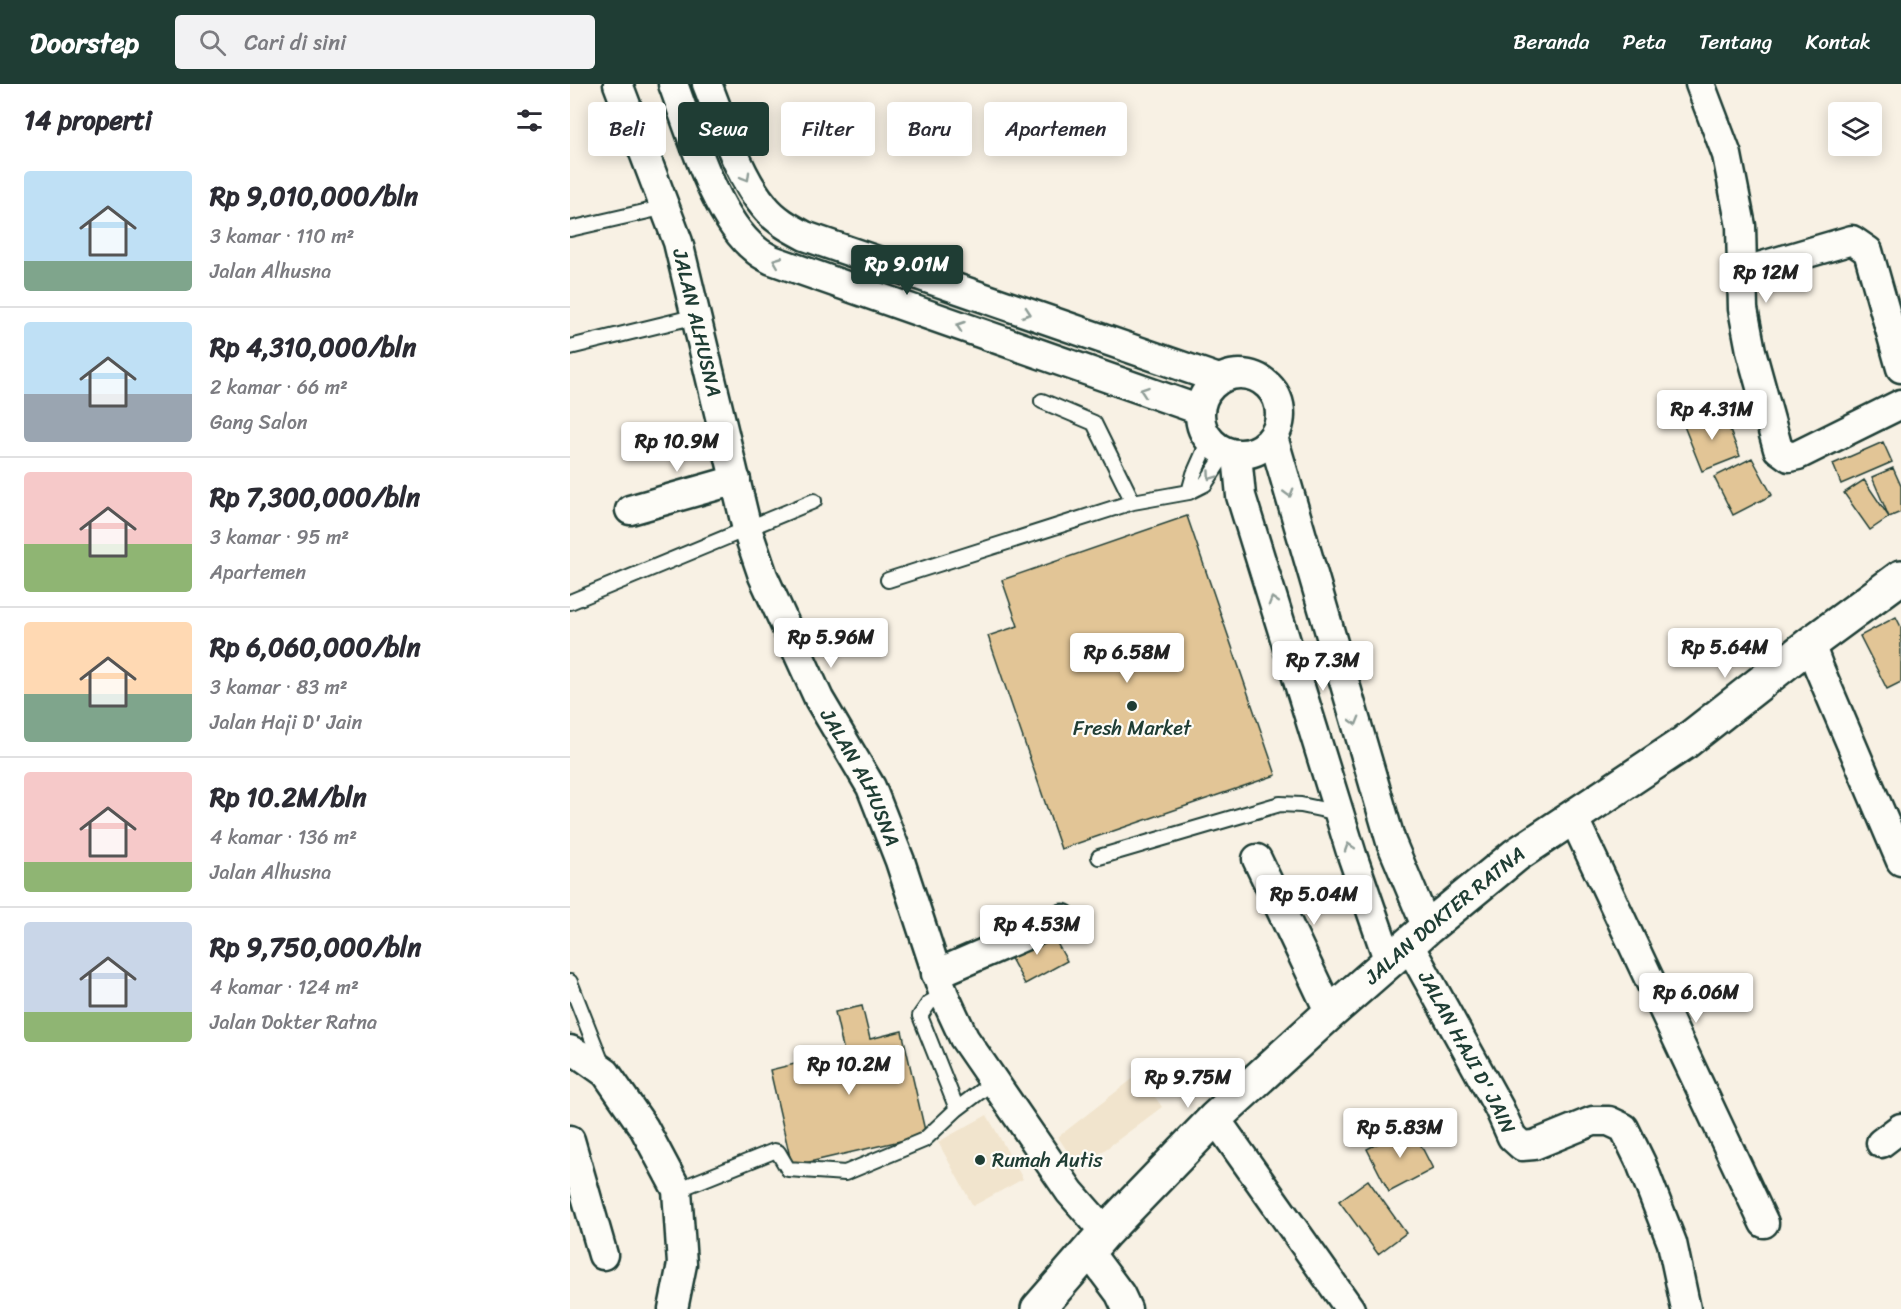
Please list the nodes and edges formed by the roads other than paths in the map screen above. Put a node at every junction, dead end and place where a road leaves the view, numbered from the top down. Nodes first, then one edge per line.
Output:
1 (618, 84) edge
2 (673, 84) edge
3 (707, 84) edge
4 (1700, 84) edge
5 (666, 207) junction
6 (570, 229) edge
7 (1742, 272) junction
8 (697, 316) junction
9 (570, 347) edge
10 (1901, 368) edge
11 (1219, 379) junction
12 (1042, 401) dead end
13 (1901, 404) edge
14 (1200, 410) junction
15 (1273, 437) junction
16 (1224, 449) junction
17 (736, 480) junction
18 (1189, 492) junction
19 (814, 501) dead end
20 (1133, 502) junction
21 (630, 510) dead end
22 (747, 529) junction
23 (1901, 577) edge
24 (888, 580) dead end
25 (570, 602) edge
26 (1810, 644) junction
27 (1339, 813) junction
28 (1573, 817) junction
29 (1100, 857) dead end
30 (1257, 859) dead end
31 (1901, 861) edge
32 (1063, 919) dead end
33 (1408, 945) junction
34 (570, 982) edge
35 (940, 985) junction
36 (1330, 1013) junction
37 (570, 1050) edge
38 (606, 1073) junction
39 (994, 1081) junction
40 (957, 1109) junction
41 (1215, 1118) junction
42 (571, 1147) edge
43 (677, 1190) junction
44 (1764, 1223) dead end
45 (1097, 1241) junction
46 (603, 1255) dead end
47 (673, 1309) edge
48 (1038, 1309) edge
49 (1127, 1309) edge
50 (1350, 1309) edge
51 (1686, 1309) edge

1 - 5 street, JALAN ALHUSNA
14 -> 2 street
3 -> 11 street
4 - 7 street
5 - 6 lane
5 - 8 street, JALAN ALHUSNA
7 - 10 street
7 - 13 street
8 - 9 lane
8 - 17 street, JALAN ALHUSNA
11 - 14 street
11 - 15 street
12 - 20 lane
14 - 16 street
15 - 16 street
15 -> 33 street
16 -> 18 lane
16 - 18 lane
27 -> 16 street
17 - 21 street
17 - 22 street, JALAN ALHUSNA
18 - 20 lane
19 - 22 lane
20 - 24 lane
22 - 25 lane
22 - 35 street, JALAN ALHUSNA
23 - 26 street, JALAN DOKTER RATNA
26 - 28 street, JALAN DOKTER RATNA
26 - 31 street
27 - 29 lane
33 -> 27 street
28 - 33 street, JALAN DOKTER RATNA
28 - 44 street
30 - 36 street
32 - 35 street
33 - 36 street, JALAN DOKTER RATNA
33 - 51 street, JALAN HAJI D' JAIN
34 - 38 lane
35 - 39 street, JALAN ALHUSNA
35 - 40 lane
36 - 41 street, JALAN DOKTER RATNA
37 - 38 street
38 - 43 street
39 - 40 lane
39 - 45 street, JALAN ALHUSNA
40 - 43 lane
41 - 45 street, JALAN DOKTER RATNA
41 - 50 street
42 - 46 street
43 - 47 street
45 - 48 street, JALAN DOKTER RATNA
45 - 49 street, JALAN ALHUSNA

